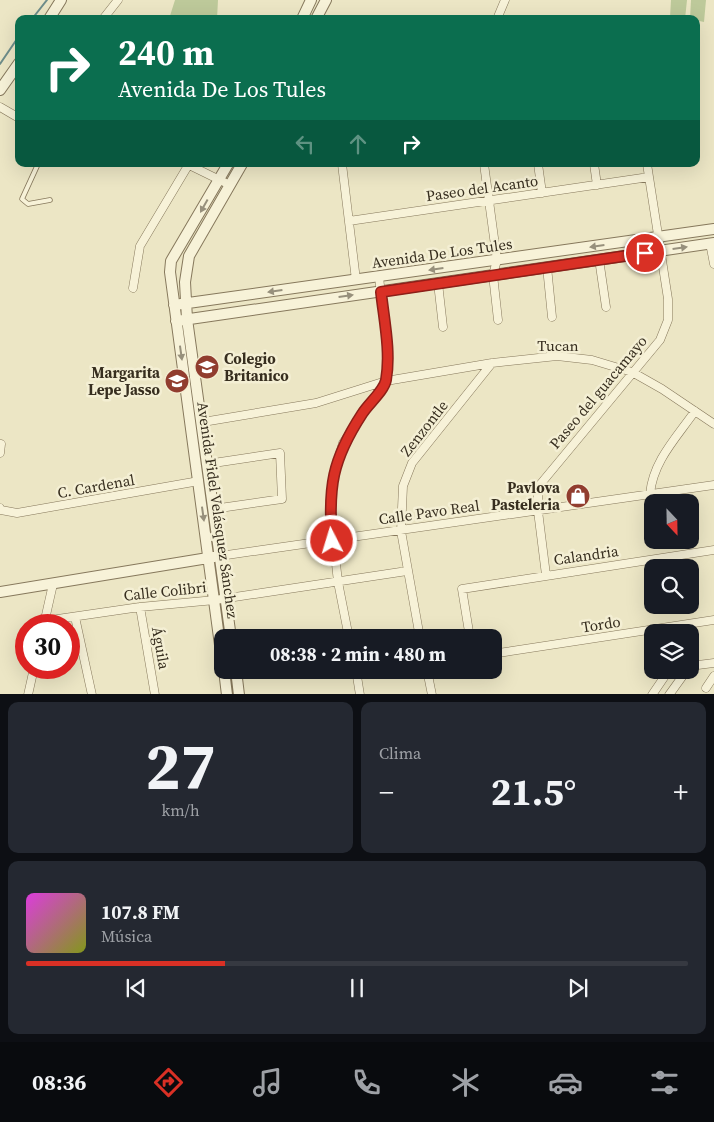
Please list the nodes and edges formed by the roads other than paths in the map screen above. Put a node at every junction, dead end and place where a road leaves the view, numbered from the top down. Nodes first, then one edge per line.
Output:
1 (61, 0) edge
2 (118, 0) edge
3 (311, 0) edge
4 (326, 0) edge
5 (505, 0) edge
6 (52, 15) edge
7 (106, 15) edge
8 (304, 15) edge
9 (318, 15) edge
10 (499, 15) edge
11 (15, 69) edge
12 (0, 90) edge
13 (0, 107) edge
14 (15, 116) edge
15 (37, 167) edge
16 (187, 167) edge
17 (195, 167) edge
18 (226, 167) edge
19 (240, 167) edge
20 (342, 167) edge
21 (484, 167) edge
22 (538, 167) edge
23 (594, 167) edge
24 (647, 167) edge
25 (649, 177) junction
26 (219, 180) junction
27 (230, 185) junction
28 (597, 185) junction
29 (542, 193) junction
30 (50, 200) dead end
31 (489, 201) junction
32 (350, 221) junction
33 (714, 228) edge
34 (658, 237) junction
35 (712, 243) edge
36 (660, 250) junction
37 (599, 259) junction
38 (497, 260) junction
39 (714, 264) edge
40 (547, 267) junction
41 (493, 274) junction
42 (379, 277) junction
43 (356, 280) junction
44 (438, 283) junction
45 (133, 288) dead end
46 (381, 292) junction
47 (186, 303) junction
48 (174, 305) junction
49 (606, 307) dead end
50 (552, 316) dead end
51 (187, 320) junction
52 (498, 320) dead end
53 (176, 321) junction
54 (443, 327) dead end
55 (492, 363) junction
56 (632, 372) junction
57 (386, 382) junction
58 (695, 411) junction
59 (203, 422) junction
60 (714, 424) edge
61 (1, 444) edge
62 (0, 453) edge
63 (207, 464) junction
64 (199, 481) junction
65 (714, 484) edge
66 (650, 494) joint
67 (644, 495) edge
68 (0, 508) edge
69 (213, 509) junction
70 (538, 511) junction
71 (401, 531) junction
72 (332, 541) junction
73 (714, 550) edge
74 (214, 557) junction
75 (407, 571) junction
76 (546, 575) junction
77 (338, 582) junction
78 (53, 584) junction
79 (0, 592) edge
80 (226, 598) junction
81 (215, 600) junction
82 (140, 607) junction
83 (46, 614) edge
84 (80, 616) edge
85 (714, 620) edge
86 (218, 629) edge
87 (230, 629) edge
88 (347, 629) edge
89 (418, 629) edge
90 (469, 629) edge
91 (80, 640) edge
92 (502, 652) edge
93 (714, 663) edge
94 (699, 665) edge
95 (714, 676) edge
96 (31, 679) edge
97 (225, 679) edge
98 (237, 679) edge
99 (358, 679) edge
100 (429, 679) edge
101 (663, 679) edge
102 (680, 679) edge
103 (706, 688) dead end
104 (28, 694) edge
105 (92, 694) edge
106 (155, 694) edge
107 (227, 694) edge
108 (239, 694) edge
109 (360, 694) edge
110 (432, 694) edge
111 (652, 694) edge
112 (669, 694) edge

1 - 6 street
2 - 7 street
3 - 8 street
4 - 9 street
5 - 10 street
11 - 12 street
13 - 14 street
15 - 30 lane
16 - 45 street
17 - 26 street
18 - 26 street, Avenida Fidel Velásquez Sánchez
19 - 27 street, Avenida Fidel Velásquez Sánchez
20 - 32 street
21 - 31 street
22 - 29 street
23 - 28 street
24 - 25 street, Paseo del guacamayo
25 - 28 street, Paseo del Acanto
25 - 34 street, Paseo del guacamayo
26 - 27 street
26 -> 48 street, Avenida Fidel Velásquez Sánchez
27 - 47 street, Avenida Fidel Velásquez Sánchez
28 - 29 street, Paseo del Acanto
29 - 31 street, Paseo del Acanto
31 - 32 street, Paseo del Acanto
31 - 38 street
32 - 43 street
33 - 34 street, Avenida De Los Tules
34 - 36 street, Paseo del guacamayo
34 -> 38 street, Avenida De Los Tules
36 -> 35 street, Avenida De Los Tules
35 - 39 street
36 - 37 street, Avenida De Los Tules
36 - 56 street, Paseo del guacamayo
37 - 40 street, Avenida De Los Tules
37 - 49 street
38 - 41 street
38 -> 42 street, Avenida De Los Tules
40 - 41 street, Avenida De Los Tules
40 - 50 street
41 - 44 street, Avenida De Los Tules
41 - 52 street
42 - 43 street, Avenida De Los Tules
42 - 46 street
43 -> 47 street, Avenida De Los Tules
44 - 46 street, Avenida De Los Tules
44 - 54 street
51 -> 46 street, Avenida De Los Tules
46 - 57 street
47 - 48 street, Avenida De Los Tules
47 - 51 street, Avenida Fidel Velásquez Sánchez
48 - 53 street, Avenida Fidel Velásquez Sánchez
51 - 53 street, Avenida De Los Tules
51 - 59 street, Avenida Fidel Velásquez Sánchez
53 -> 64 street, Avenida Fidel Velásquez Sánchez
55 - 56 street, Tucan
55 - 57 street, Tucan
55 - 71 street, Zenzontle
56 - 58 street, Tucan
56 - 70 street, Paseo del guacamayo
57 - 59 street, Tucan
57 - 72 street
58 - 60 street, Tucan
58 - 66 street
59 - 63 street, Avenida Fidel Velásquez Sánchez
61 - 62 street
63 - 69 street, Avenida Fidel Velásquez Sánchez
63 - 69 street
64 - 68 street, C. Cardenal
64 -> 74 street, Avenida Fidel Velásquez Sánchez
65 - 66 street, Calle Pavo Real
67 - 70 street, Calle Pavo Real
69 - 74 street, Avenida Fidel Velásquez Sánchez
70 - 71 street, Calle Pavo Real
70 - 76 street, Paseo del guacamayo
71 - 72 street, Calle Pavo Real
71 - 75 street, Zenzontle
72 - 74 street, Calle Pavo Real
72 - 77 street
73 - 76 street, Calandria
74 - 78 street, Calle Pavo Real
74 - 80 street, Avenida Fidel Velásquez Sánchez
74 - 81 street, Avenida Fidel Velásquez Sánchez
75 - 77 street, Calle Colibri
75 - 89 street, Zenzontle
76 - 90 street, Calandria
77 - 80 street, Calle Colibri
77 - 88 street
78 - 79 street, Calle Pavo Real
78 - 83 street
80 - 81 street, Calle Colibri
80 - 87 street, Avenida Fidel Velásquez Sánchez
81 - 82 street, Calle Colibri
81 - 86 street, Avenida Fidel Velásquez Sánchez
82 - 84 street, Calle Colibri
82 - 106 street, Águila
85 - 92 street, Tordo
91 - 105 street
93 - 94 street
95 - 103 street
96 - 104 street
97 - 107 street
98 - 108 street
99 - 109 street
100 - 110 street
101 - 111 street
102 - 112 street

